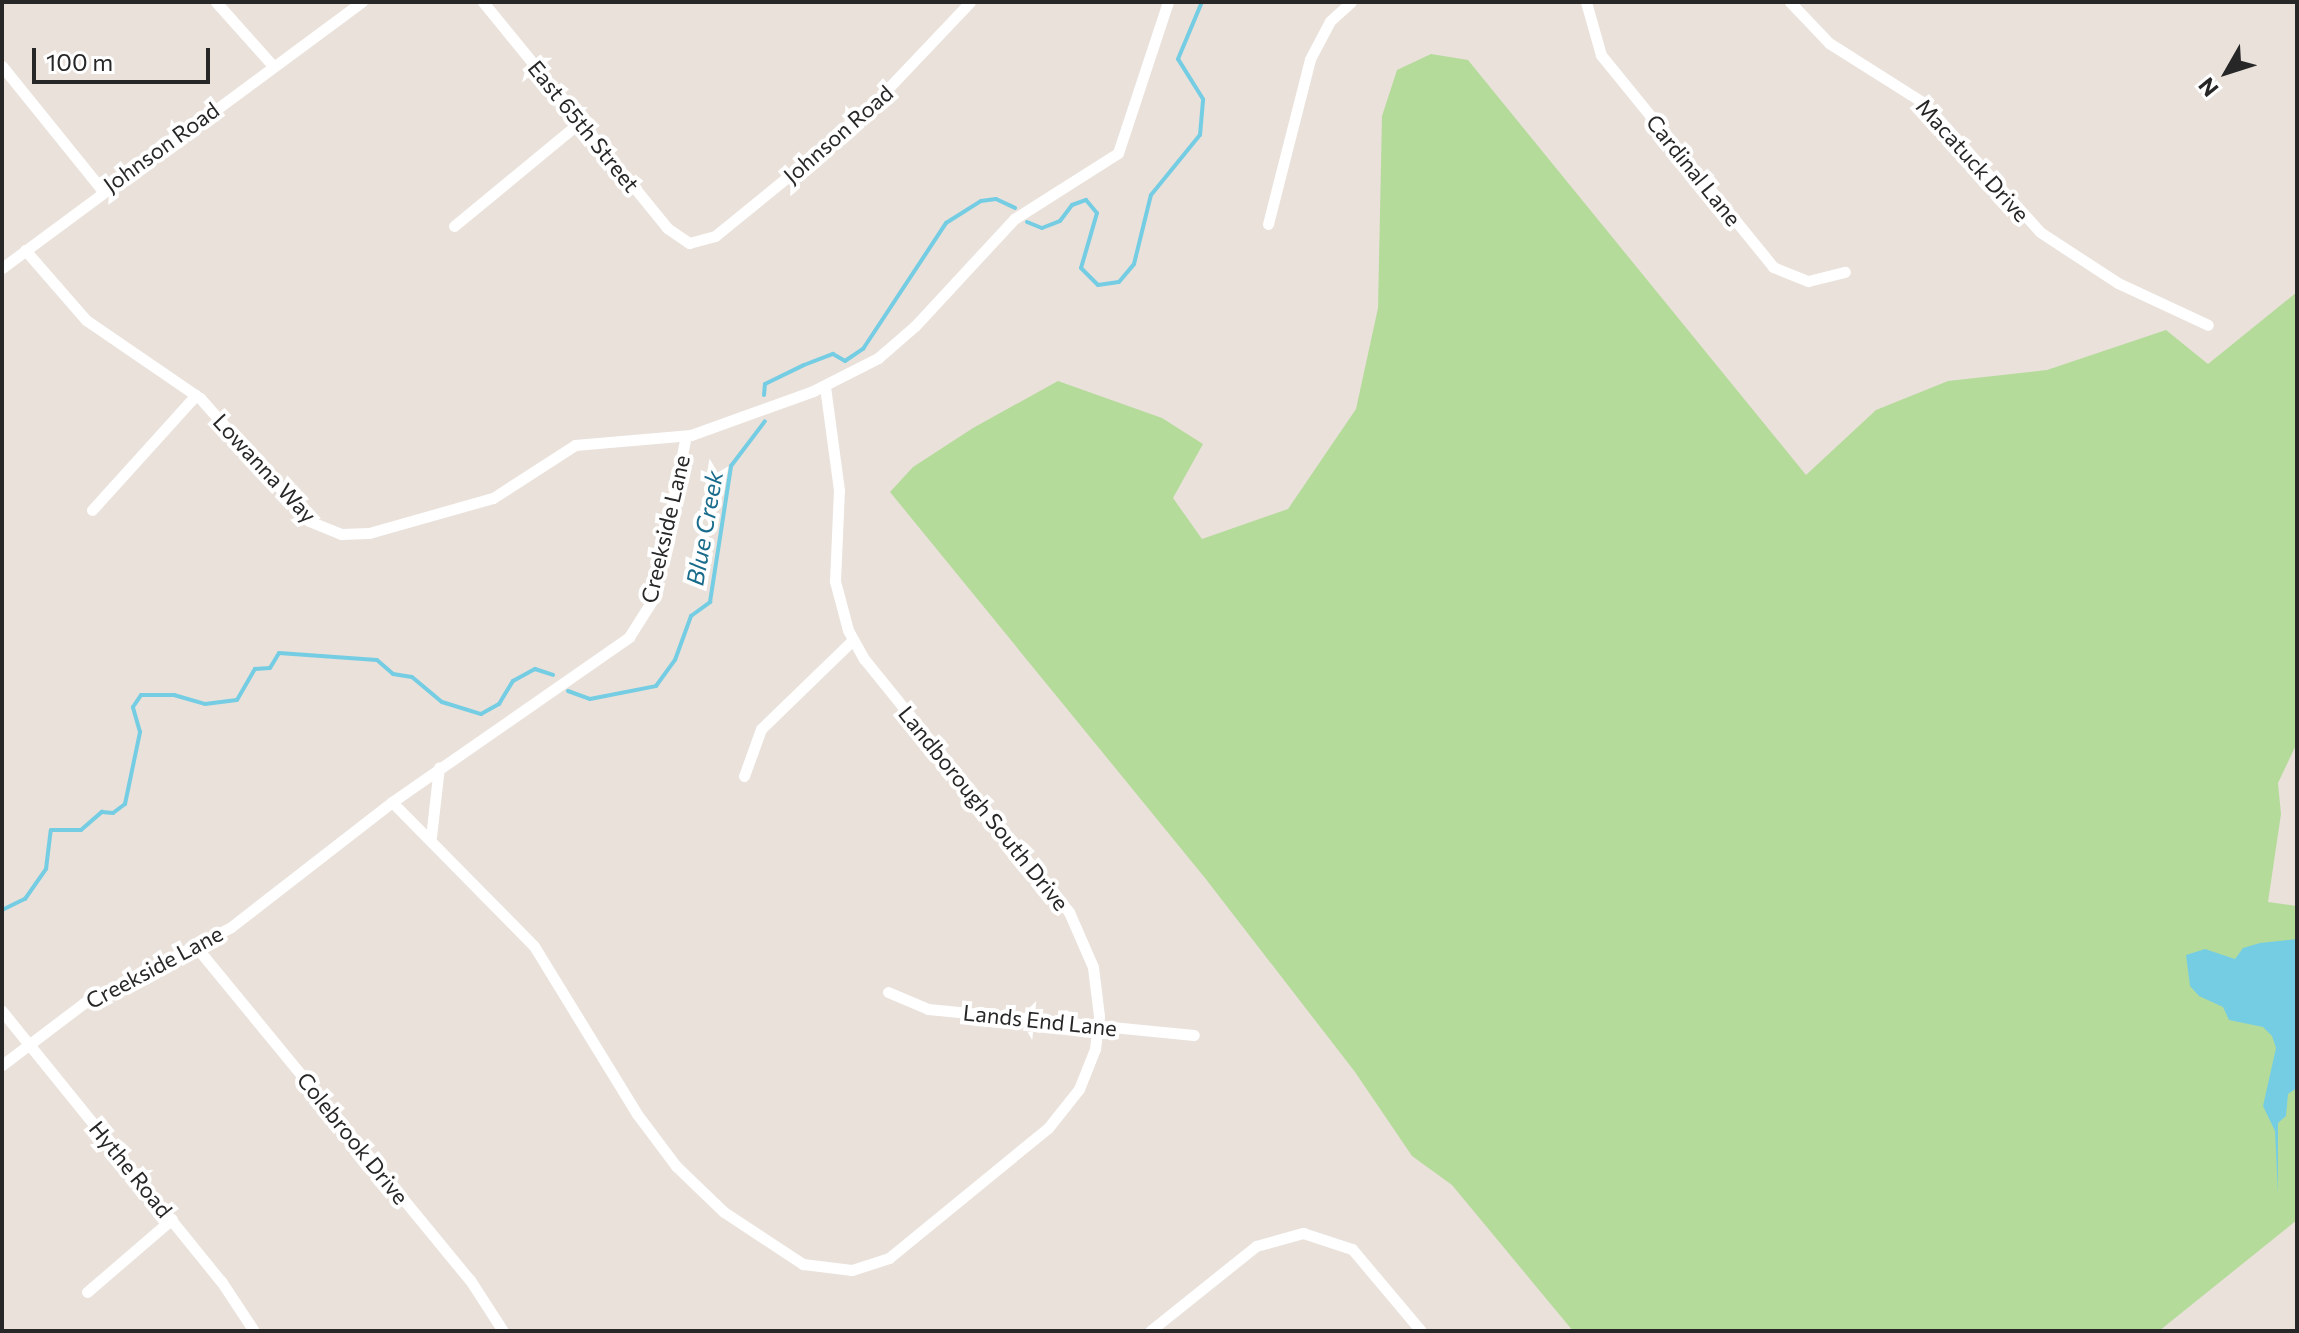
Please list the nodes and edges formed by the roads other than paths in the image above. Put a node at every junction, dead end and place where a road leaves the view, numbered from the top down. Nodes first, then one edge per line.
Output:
1 (216, 2) edge
2 (362, 2) edge
3 (483, 2) edge
4 (970, 2) edge
5 (1168, 2) edge
6 (1351, 2) edge
7 (1586, 2) edge
8 (1790, 2) edge
9 (2, 66) edge
10 (273, 66) junction
11 (580, 122) junction
12 (102, 190) junction
13 (1268, 224) dead end
14 (454, 226) dead end
15 (689, 243) joint
16 (25, 250) junction
17 (2, 268) edge
18 (1845, 272) dead end
19 (2208, 325) dead end
20 (825, 387) junction
21 (196, 395) junction
22 (686, 436) junction
23 (92, 510) dead end
24 (853, 640) junction
25 (439, 767) junction
26 (744, 776) dead end
27 (392, 802) junction
28 (431, 837) junction
29 (197, 948) junction
30 (888, 992) dead end
31 (2, 1011) edge
32 (1099, 1027) junction
33 (1194, 1035) dead end
34 (29, 1044) junction
35 (2, 1065) edge
36 (172, 1219) junction
37 (87, 1292) dead end
38 (254, 1331) edge
39 (503, 1331) edge
40 (1150, 1331) edge
41 (1421, 1331) edge

1 - 10 street
2 - 10 street, Johnson Road
3 - 11 street, East 65th Street
4 - 15 street, Johnson Road
5 - 20 street, Creekside Lane
6 - 13 street
7 - 18 street, Cardinal Lane
8 - 19 street, Macatuck Drive
9 - 12 street
10 - 12 street, Johnson Road
11 - 14 street
11 - 15 street, East 65th Street
12 - 16 street, Johnson Road
16 - 17 street, Johnson Road
16 - 21 street, Lowanna Way
20 - 22 street, Creekside Lane
20 - 24 street, Landborough South Drive
21 - 22 street, Lowanna Way
21 - 23 street
22 - 25 street, Creekside Lane
24 - 26 street
24 - 32 street, Landborough South Drive
25 - 27 street, Creekside Lane
25 - 28 street
27 - 28 street, Landborough South Drive
27 - 29 street, Creekside Lane
28 - 32 street, Landborough South Drive
29 - 34 street, Creekside Lane
29 - 39 street, Colebrook Drive
30 - 32 street, Lands End Lane
31 - 34 street, Hythe Road
32 - 33 street, Lands End Lane
34 - 35 street, Creekside Lane
34 - 36 street, Hythe Road
36 - 37 street
36 - 38 street, Hythe Road
40 - 41 street

